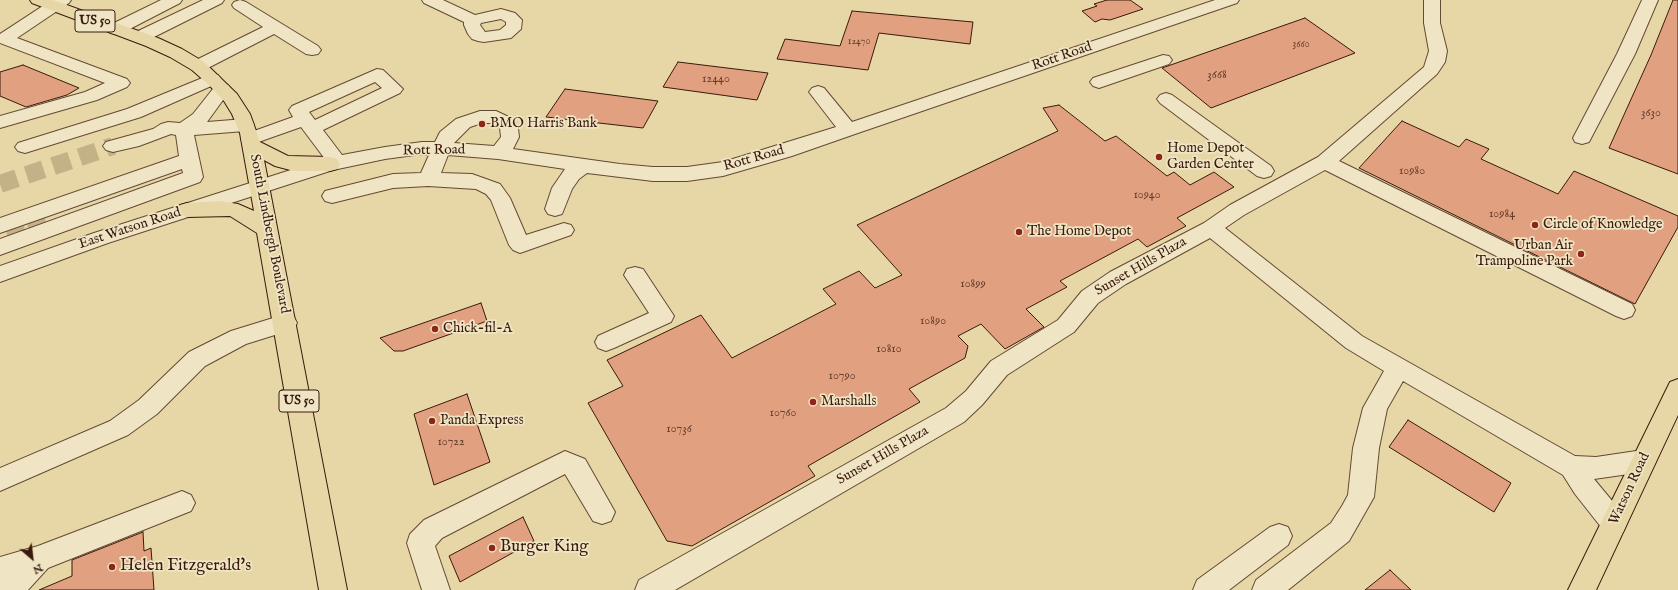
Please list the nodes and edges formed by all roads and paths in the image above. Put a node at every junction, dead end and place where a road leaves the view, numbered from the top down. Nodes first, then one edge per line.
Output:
1 (161, 0) edge
2 (174, 0) edge
3 (216, 0) edge
4 (430, 0) edge
5 (1231, 0) edge
6 (1432, 0) edge
7 (1650, 0) edge
8 (51, 2) edge
9 (240, 5) dead end
10 (138, 16) junction
11 (473, 20) dead end
12 (275, 27) junction
13 (116, 29) junction
14 (140, 37) junction
15 (1, 38) edge
16 (312, 50) dead end
17 (1163, 60) dead end
18 (198, 66) junction
19 (1099, 82) dead end
20 (217, 84) junction
21 (818, 92) dead end
22 (1166, 99) dead end
23 (0, 122) edge
24 (176, 129) junction
25 (848, 130) junction
26 (249, 137) junction
27 (1582, 138) dead end
28 (118, 144) tunnel mouth
29 (26, 147) dead end
30 (440, 148) junction
31 (498, 153) junction
32 (1325, 162) junction
33 (334, 163) junction
34 (583, 166) junction
35 (428, 179) junction
36 (1284, 184) junction
37 (260, 187) junction
38 (332, 196) dead end
39 (555, 209) dead end
40 (187, 210) junction
41 (60, 215) junction
42 (1211, 228) junction
43 (268, 230) junction
44 (564, 230) dead end
45 (10, 232) edge
46 (67, 250) junction
47 (0, 274) edge
48 (635, 275) dead end
49 (1624, 310) dead end
50 (286, 322) junction
51 (606, 342) dead end
52 (1398, 368) junction
53 (1678, 389) edge
54 (1643, 461) junction
55 (1572, 467) junction
56 (0, 480) edge
57 (182, 503) dead end
58 (602, 512) dead end
59 (1614, 523) junction
60 (1279, 536) dead end
61 (38, 559) junction
62 (0, 570) edge
63 (10, 590) edge
64 (332, 590) edge
65 (436, 590) edge
66 (649, 590) edge
67 (1208, 590) edge
68 (1266, 590) edge
69 (1582, 590) edge

1 - 10 street
2 - 10 street
3 - 14 street
4 - 11 street
5 - 25 street, Rott Road
6 - 32 street, Sunset Hills Plaza
7 - 27 street
8 - 13 main road, South Lindbergh Boulevard / US 50
8 - 15 street
9 - 12 street
10 - 13 street
12 - 16 street
12 - 18 street
13 - 14 main road, South Lindbergh Boulevard / US 50
14 - 18 main road, South Lindbergh Boulevard / US 50
15 - 23 street
17 - 19 street
18 - 20 main road, South Lindbergh Boulevard / US 50
20 - 24 street
20 - 26 main road, South Lindbergh Boulevard / US 50
20 - 29 street
21 - 25 street
22 - 36 street
24 - 26 street
24 - 28 street
24 - 41 street
25 - 34 street, Rott Road
26 - 33 main road
26 - 33 street
26 - 37 main road, South Lindbergh Boulevard / US 50
30 - 31 street, Rott Road
30 - 31 street
30 - 33 street, Rott Road
30 - 35 street
31 - 34 street, Rott Road
32 - 36 street, Sunset Hills Plaza
32 - 49 street
33 - 37 street, Rott Road
34 - 39 street
35 - 38 street
35 - 44 street
36 - 42 street, Sunset Hills Plaza
37 - 40 street, East Watson Road
37 - 43 main road, South Lindbergh Boulevard / US 50
40 - 43 main road
40 - 46 street, East Watson Road
41 - 45 street
41 - 46 street
42 - 52 street
42 - 66 street, Sunset Hills Plaza
43 - 50 main road, South Lindbergh Boulevard / US 50
46 - 47 street, East Watson Road
48 - 51 street
50 - 56 street
50 - 64 main road, South Lindbergh Boulevard / US 50
52 - 55 street
52 - 68 street
53 - 54 main road, Watson Road
54 - 55 street
54 - 59 main road, Watson Road
55 - 59 street
57 - 61 street
58 - 65 street
59 - 69 main road, Watson Road
60 - 67 street
61 - 62 street
61 - 63 street

